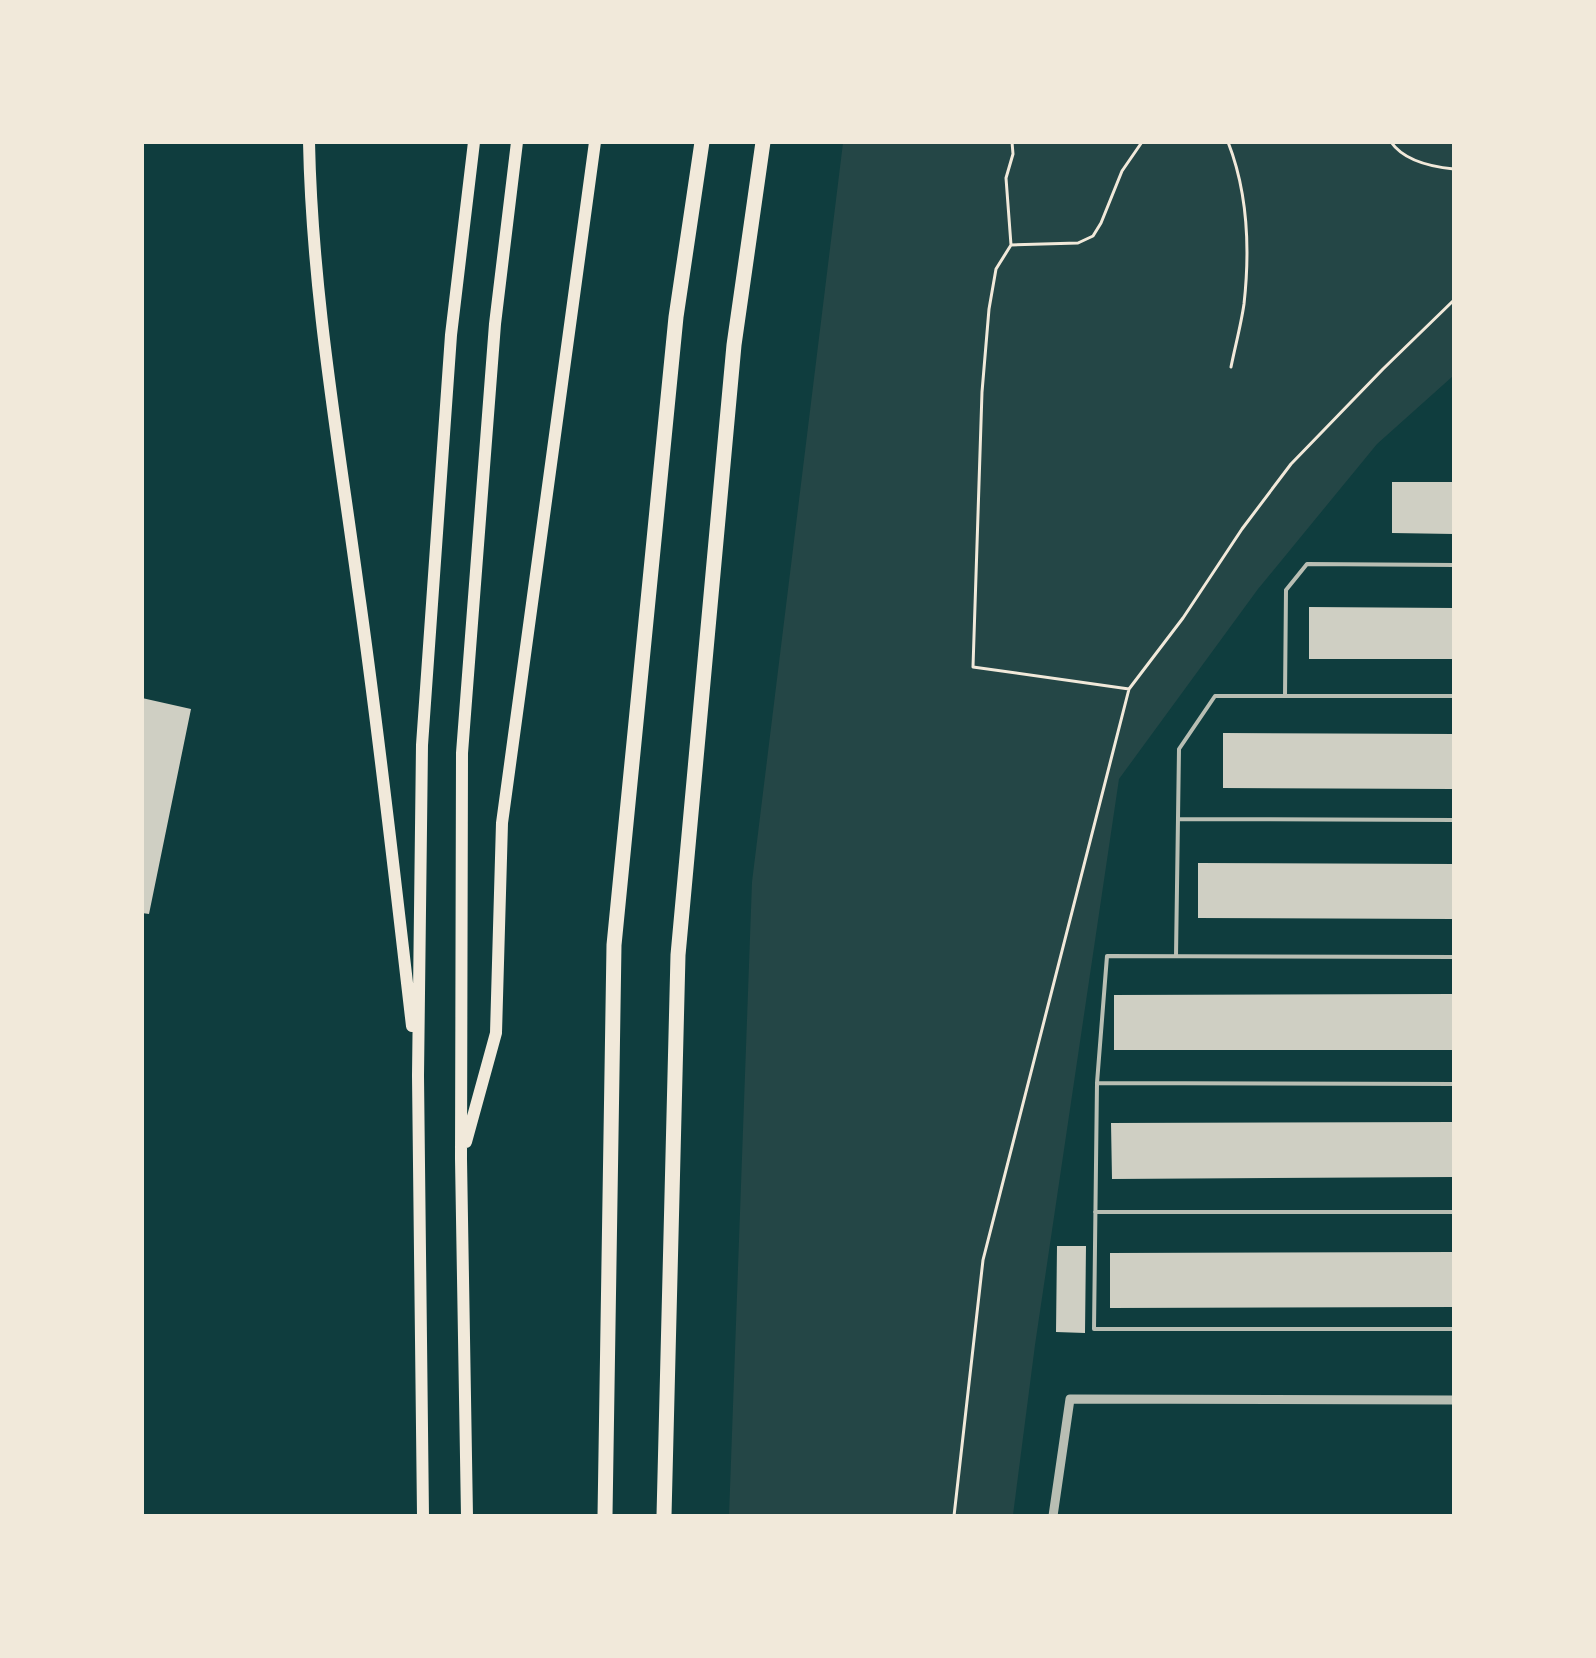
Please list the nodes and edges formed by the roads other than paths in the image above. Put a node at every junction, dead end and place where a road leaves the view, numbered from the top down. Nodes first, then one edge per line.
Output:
1 (309, 142) edge
2 (474, 142) edge
3 (517, 142) edge
4 (595, 142) edge
5 (702, 142) edge
6 (763, 142) edge
7 (1454, 566) edge
8 (1284, 696) junction
9 (1454, 696) edge
10 (1178, 819) junction
11 (1454, 820) edge
12 (1176, 956) junction
13 (1454, 956) edge
14 (418, 1076) junction
15 (1097, 1083) junction
16 (1454, 1084) edge
17 (461, 1159) junction
18 (1095, 1212) junction
19 (1454, 1212) edge
20 (1454, 1329) edge
21 (1454, 1400) edge
22 (423, 1516) edge
23 (467, 1516) edge
24 (605, 1516) edge
25 (664, 1516) edge
26 (1053, 1516) edge

1 - 14 main road
2 - 14 main road
3 - 17 main road
4 - 17 main road
5 - 24 highway
6 - 25 highway
7 - 8 lane
8 - 9 lane
8 - 10 lane
10 - 11 lane
10 - 12 lane
12 - 13 lane
12 - 15 lane
14 - 22 main road
15 - 16 lane
15 - 18 lane
17 - 23 main road
18 - 19 lane
18 - 20 lane
21 - 26 street

